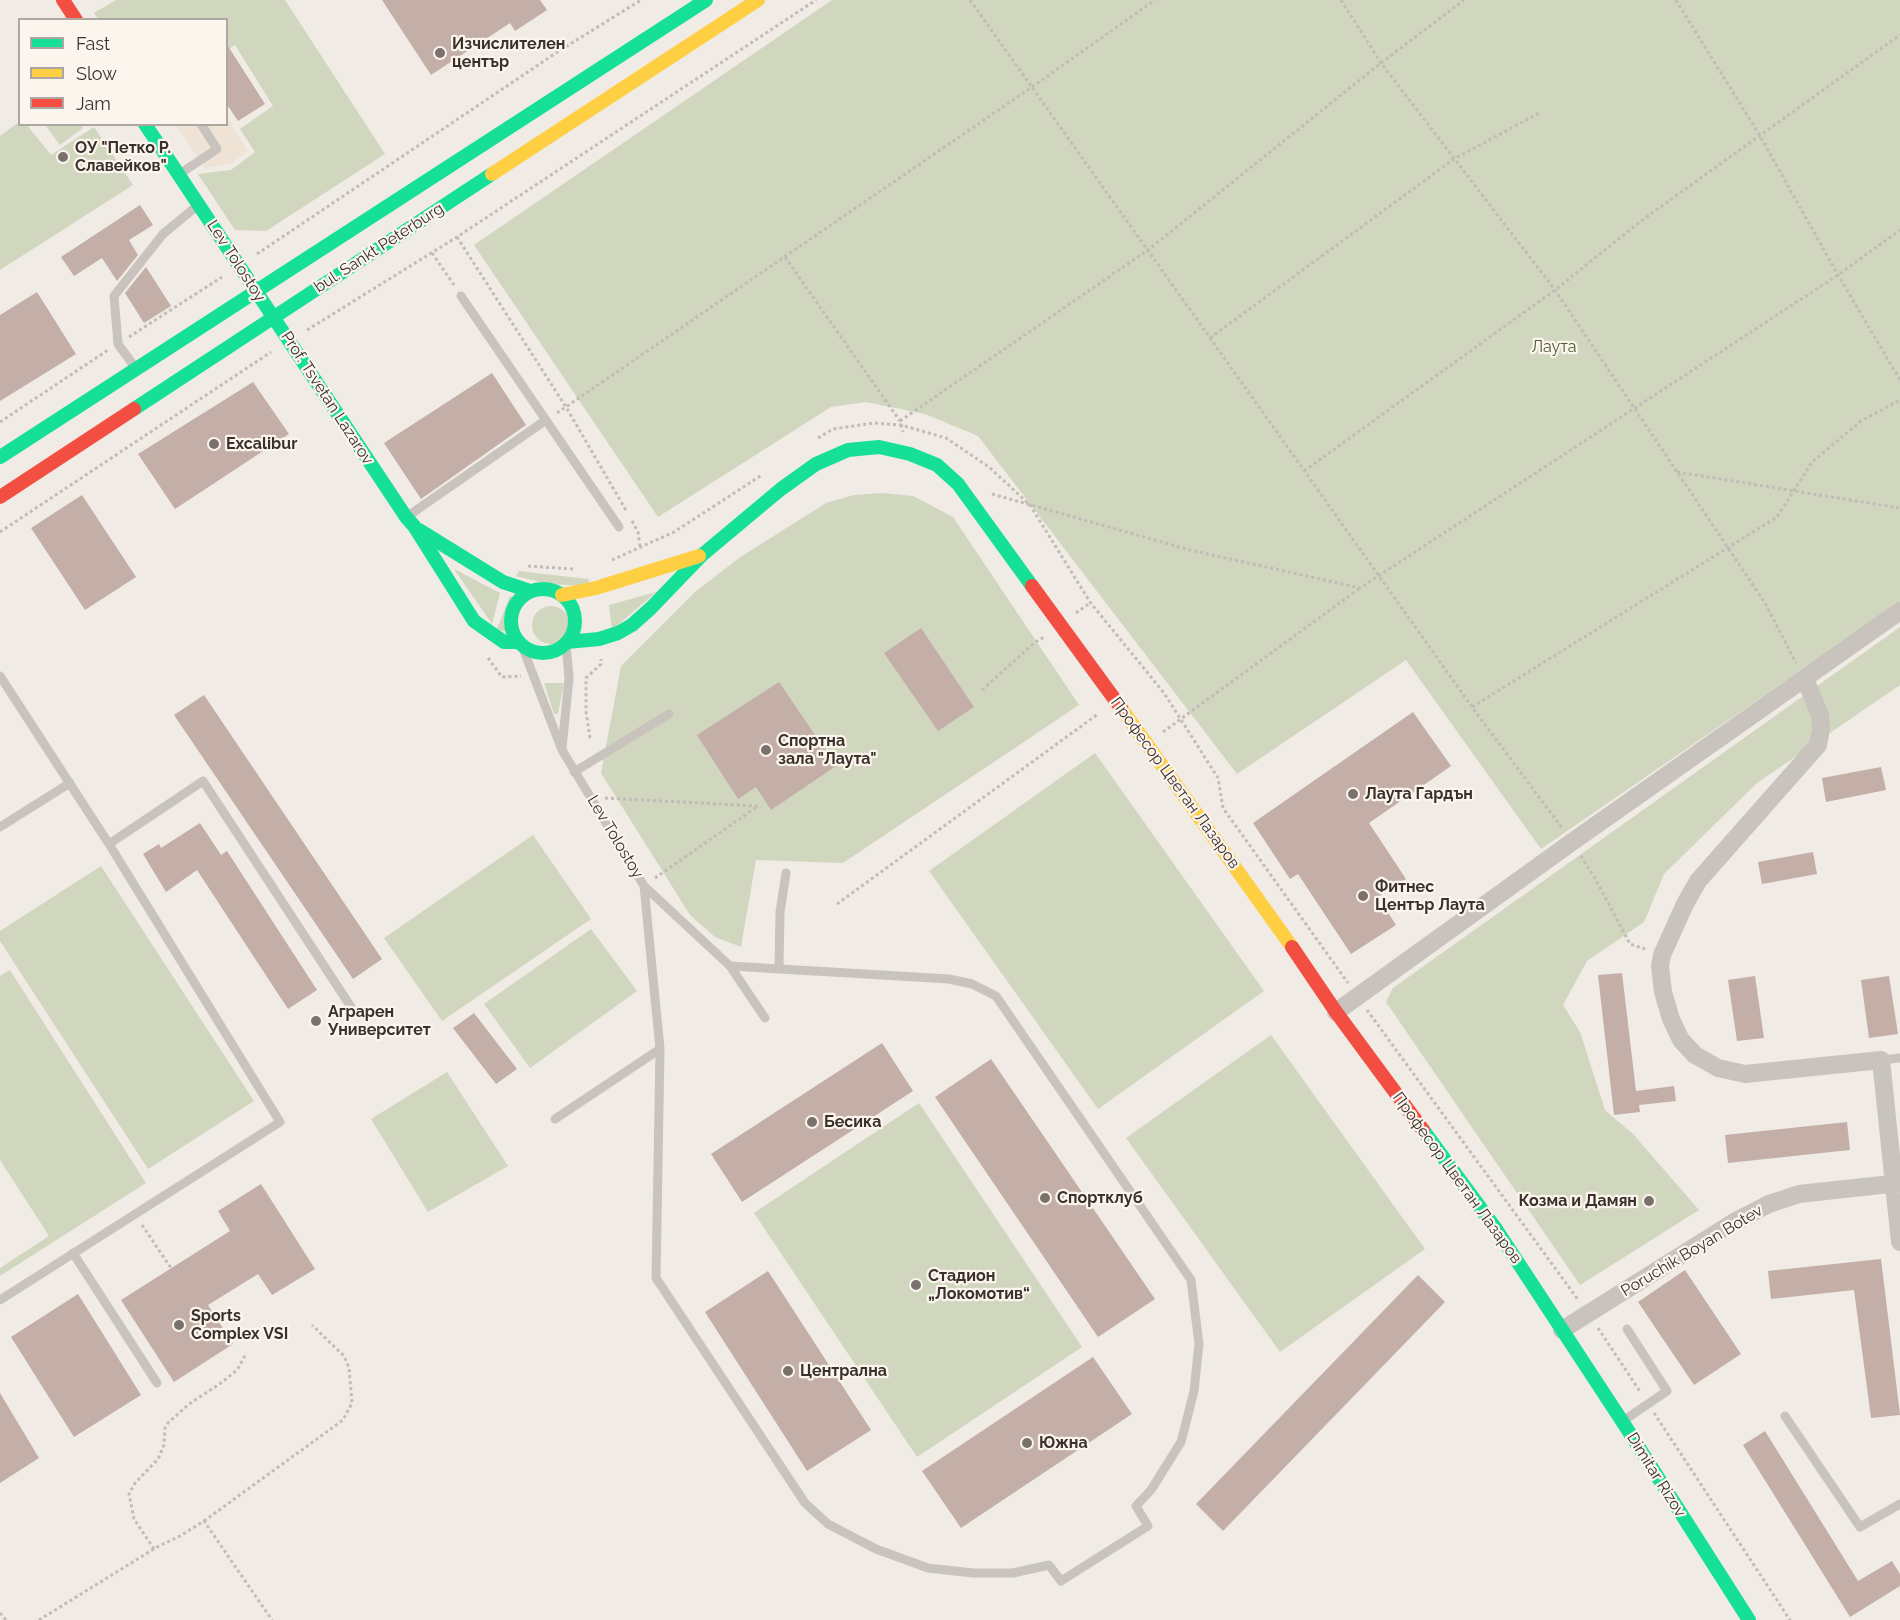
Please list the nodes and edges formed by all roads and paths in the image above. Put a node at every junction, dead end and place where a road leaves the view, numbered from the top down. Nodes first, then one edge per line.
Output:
1 (63, 0) edge
2 (641, 0) edge
3 (705, 0) edge
4 (758, 0) edge
5 (816, 0) edge
6 (970, 0) edge
7 (1155, 0) edge
8 (1341, 0) edge
9 (1464, 0) edge
10 (1676, 0) edge
11 (75, 18) edge
12 (1900, 35) edge
13 (1381, 63) junction
14 (1032, 87) junction
15 (1541, 112) dead end
16 (147, 126) edge
17 (202, 126) edge
18 (1760, 136) junction
19 (1454, 159) junction
20 (179, 175) junction
21 (199, 204) junction
22 (1900, 230) edge
23 (457, 237) junction
24 (1148, 250) junction
25 (432, 253) junction
26 (785, 257) junction
27 (239, 266) junction
28 (1838, 276) junction
29 (1555, 290) junction
30 (256, 292) junction
31 (462, 296) joint
32 (274, 317) junction
33 (1210, 338) junction
34 (288, 341) junction
35 (118, 344) junction
36 (137, 369) junction
37 (1900, 380) edge
38 (1900, 400) edge
39 (566, 407) junction
40 (1635, 408) junction
41 (546, 420) junction
42 (0, 422) edge
43 (0, 457) edge
44 (1304, 471) junction
45 (1677, 472) junction
46 (1794, 491) junction
47 (989, 493) dead end
48 (0, 497) edge
49 (1900, 508) edge
50 (410, 522) junction
51 (619, 527) dead end
52 (0, 532) edge
53 (640, 547) dead end
54 (1728, 548) junction
55 (702, 555) junction
56 (1378, 575) junction
57 (1360, 588) junction
58 (530, 591) junction
59 (562, 595) junction
60 (1090, 602) dead end
61 (1900, 611) edge
62 (1061, 625) junction
63 (567, 643) junction
64 (520, 644) junction
65 (0, 676) edge
66 (1805, 679) junction
67 (982, 690) dead end
68 (1116, 701) junction
69 (1472, 707) junction
70 (669, 714) dead end
71 (1147, 744) junction
72 (562, 750) junction
73 (574, 772) junction
74 (70, 783) junction
75 (590, 797) junction
76 (0, 827) edge
77 (1572, 842) junction
78 (109, 844) junction
79 (786, 873) dead end
80 (644, 886) junction
81 (837, 904) dead end
82 (1662, 954) junction
83 (730, 966) junction
84 (779, 969) junction
85 (351, 1007) dead end
86 (1336, 1012) junction
87 (765, 1018) dead end
88 (660, 1049) junction
89 (1900, 1058) edge
90 (1881, 1060) junction
91 (555, 1119) dead end
92 (1897, 1184) edge
93 (135, 1215) junction
94 (1900, 1242) edge
95 (73, 1253) junction
96 (171, 1268) dead end
97 (0, 1300) edge
98 (312, 1325) dead end
99 (1627, 1329) dead end
100 (1563, 1330) junction
101 (246, 1354) dead end
102 (157, 1383) dead end
103 (1785, 1416) dead end
104 (1622, 1421) junction
105 (1900, 1504) edge
106 (204, 1521) junction
107 (154, 1549) junction
108 (0, 1613) edge
109 (6, 1620) edge
110 (39, 1620) edge
111 (272, 1620) edge
112 (1749, 1620) edge

1 - 11 street
2 - 27 path
3 - 30 street, bul. Sankt Peterburg
4 - 32 street, bul. Sankt Peterburg
5 - 23 path
6 - 14 path
7 - 14 path
8 - 13 path
9 - 13 path
10 - 18 path
12 - 18 path
13 - 19 path
13 - 24 path
14 - 24 path
14 - 26 path
15 - 19 path
16 - 20 street, Lev Tolostoy
17 - 20 lane
18 - 28 path
18 - 29 path
19 - 29 path
19 - 33 path
20 - 21 street, Lev Tolostoy
21 - 27 street, Lev Tolostoy
21 - 35 lane
22 - 28 path
23 - 25 path
23 - 39 path
24 - 26 path
24 - 33 path
25 - 31 path
25 - 34 path
26 - 39 path
27 - 30 street, Lev Tolostoy
27 - 35 path
28 - 37 path
28 - 40 path
29 - 40 path
29 - 44 path
30 - 32 street, Lev Tolostoy
30 - 36 street, bul. Sankt Peterburg
31 - 41 lane
32 - 34 street, Prof. Tsvetan Lazarov
32 - 48 street, bul. Sankt Peterburg
33 - 44 path
34 - 50 street
34 - 52 path
35 - 36 lane
35 - 42 path
36 - 43 street, bul. Sankt Peterburg
38 - 46 path
39 - 41 path
39 - 53 path
40 - 45 path
40 - 56 path
41 - 50 lane
41 - 51 lane
44 - 56 path
45 - 46 path
45 - 54 path
46 - 49 path
46 - 54 path
47 - 57 path
50 - 58 street
50 - 64 street
54 - 66 path
54 - 69 path
55 - 59 street, Професор Цветан Лазаров
55 - 62 street, Професор Цветан Лазаров
55 - 63 street, Професор Цветан Лазаров
56 - 57 path
56 - 69 path
57 - 71 path
58 - 59 street
58 - 64 street
59 - 63 street
60 - 62 path
61 - 66 street
62 - 67 path
62 - 68 street, Професор Цветан Лазаров
63 - 64 street
63 - 72 lane
64 - 72 lane, Lev Tolostoy
65 - 74 lane
66 - 77 street
66 - 82 street
68 - 71 street, Професор Цветан Лазаров
68 - 81 path
69 - 77 path
70 - 73 lane
71 - 86 street, Професор Цветан Лазаров
72 - 73 lane, Lev Tolostoy
73 - 75 lane, Lev Tolostoy
74 - 76 lane
74 - 78 lane
75 - 80 lane, Lev Tolostoy
75 - 80 path
77 - 82 path
77 - 86 street
78 - 85 lane
78 - 93 lane
79 - 84 lane
80 - 83 lane, Lev Tolostoy
80 - 88 lane
82 - 90 street
83 - 84 lane
83 - 87 lane, Lev Tolostoy
84 - 88 lane
86 - 100 street, Професор Цветан Лазаров
88 - 91 lane
89 - 90 lane
90 - 92 street
92 - 94 street
92 - 100 street, Poruchik Boyan Botev
93 - 95 lane
93 - 96 path
95 - 97 lane
95 - 102 lane
98 - 106 path
99 - 104 lane
100 - 104 street, Dimitar Rizov
101 - 107 path
103 - 105 lane
104 - 112 street, Dimitar Rizov
106 - 107 path
106 - 111 path
107 - 110 path
108 - 109 path

